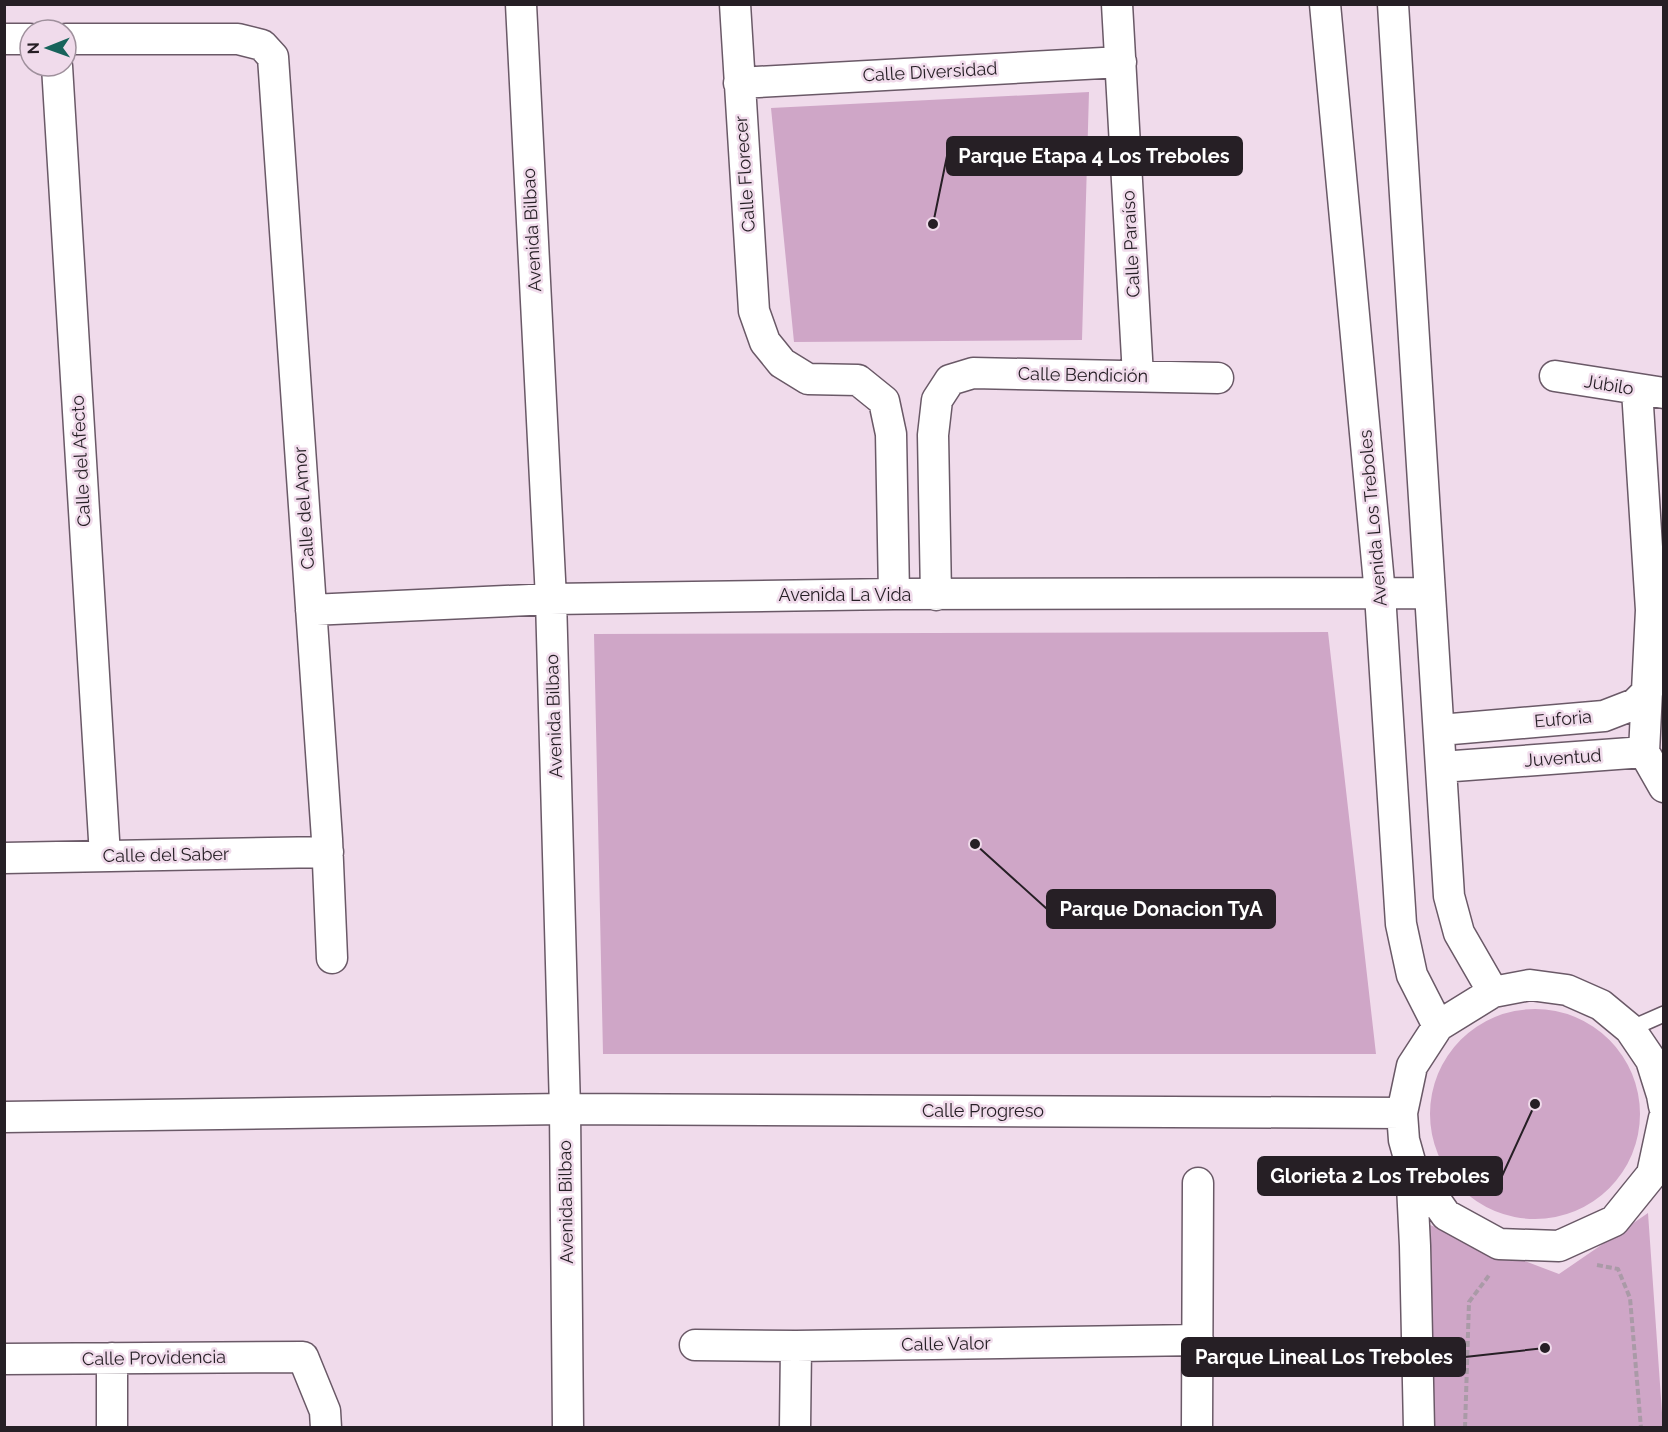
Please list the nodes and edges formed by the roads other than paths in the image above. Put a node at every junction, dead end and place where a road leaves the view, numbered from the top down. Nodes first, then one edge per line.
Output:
1 (521, 4) edge
2 (735, 4) edge
3 (1117, 4) edge
4 (1325, 4) edge
5 (1393, 4) edge
6 (78, 39) edge
7 (1121, 62) junction
8 (58, 78) edge
9 (739, 83) junction
10 (1138, 376) junction
11 (1556, 376) dead end
12 (1218, 378) dead end
13 (1650, 392) edge
14 (1430, 593) junction
15 (894, 594) junction
16 (1380, 594) junction
17 (936, 595) junction
18 (551, 599) junction
19 (311, 610) junction
20 (1664, 663) edge
21 (1646, 693) junction
22 (1440, 730) junction
23 (1644, 752) junction
24 (1441, 767) junction
25 (1664, 787) edge
26 (328, 852) junction
27 (105, 856) junction
28 (4, 858) edge
29 (332, 958) dead end
30 (1493, 992) junction
31 (1664, 1014) edge
32 (1438, 1026) junction
33 (1630, 1029) junction
34 (1663, 1104) edge
35 (565, 1109) junction
36 (1402, 1113) junction
37 (4, 1117) edge
38 (1411, 1165) junction
39 (1198, 1183) dead end
40 (1198, 1340) junction
41 (695, 1345) dead end
42 (796, 1346) junction
43 (112, 1358) junction
44 (4, 1359) edge
45 (112, 1428) edge
46 (326, 1428) edge
47 (568, 1428) edge
48 (795, 1428) edge
49 (1197, 1428) edge
50 (1419, 1428) edge

1 - 18 street, Avenida Bilbao
2 - 9 street, Calle Florecer
3 - 7 street, Calle Paraíso
4 - 16 street, Avenida Los Treboles
5 - 14 street
6 - 19 street, Calle del Amor
7 - 9 street, Calle Diversidad
7 - 10 street, Calle Paraíso
8 - 27 street, Calle del Afecto
9 - 15 street, Calle Florecer
10 - 12 street, Calle Bendición
10 - 17 street, Calle Bendición
11 - 13 street, Júbilo
13 - 21 street
14 - 16 street, Avenida La Vida
14 - 22 street
15 - 17 street, Avenida La Vida
15 - 18 street, Avenida La Vida
16 - 17 street, Avenida La Vida
16 - 32 street, Avenida Los Treboles
18 - 19 street, Avenida La Vida
18 - 35 street, Avenida Bilbao
19 - 26 street, Calle del Amor
20 - 21 street, Euforia
21 - 22 street, Euforia
21 - 23 street
22 - 24 street
23 - 24 street, Juventud
23 - 25 street
24 - 30 street
26 - 27 street, Calle del Saber
26 - 29 street, Calle del Amor
27 - 28 street, Calle del Saber
30 - 32 street
30 - 33 street
31 - 33 lane
32 - 36 street
33 - 34 street
34 - 38 street
35 - 36 street, Calle Progreso
35 - 37 street, Calle Progreso
35 - 47 street, Avenida Bilbao
36 - 38 street
38 - 50 street
39 - 40 street
40 - 42 street, Calle Valor
40 - 49 street
41 - 42 street, Calle Valor
42 - 48 street
43 - 44 street, Calle Providencia
43 - 45 street
43 - 46 street, Calle Providencia

